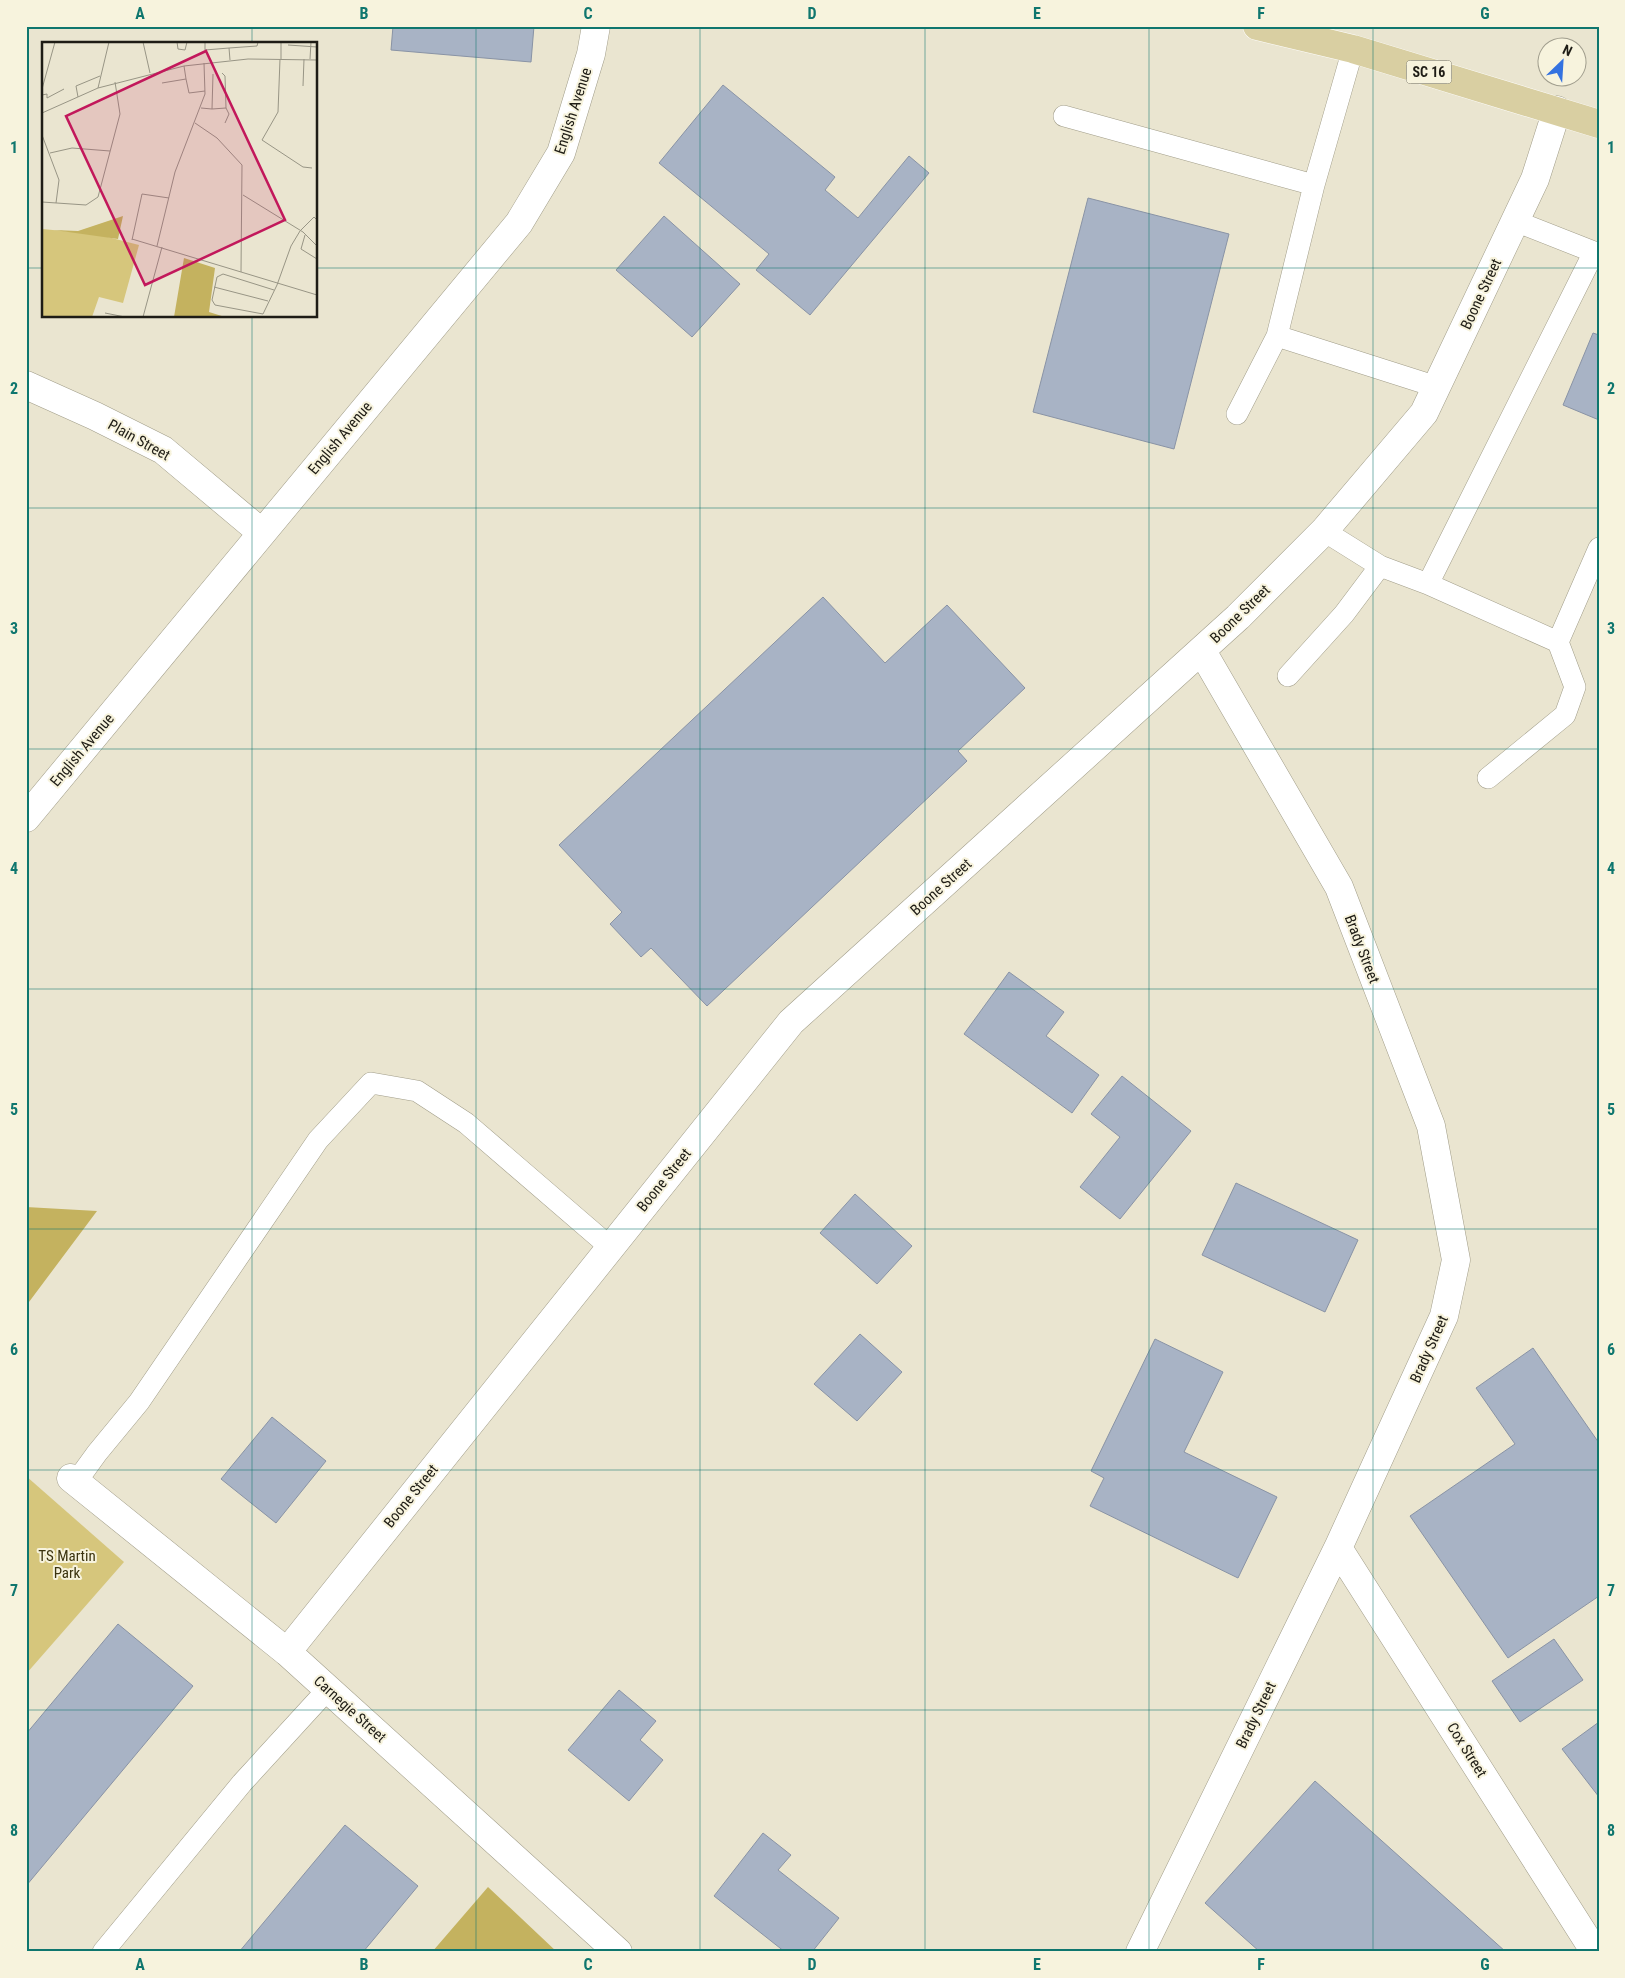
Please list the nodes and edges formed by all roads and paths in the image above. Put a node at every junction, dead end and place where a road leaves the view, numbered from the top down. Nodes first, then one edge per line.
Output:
1 (596, 26) edge
2 (1257, 26) edge
3 (1353, 49) junction
4 (1558, 110) junction
5 (1064, 116) dead end
6 (1599, 124) edge
7 (1314, 185) junction
8 (1515, 221) junction
9 (1596, 253) edge
10 (1277, 336) junction
11 (26, 386) edge
12 (1438, 387) junction
13 (1237, 414) dead end
14 (1324, 531) junction
15 (262, 533) junction
16 (1599, 548) edge
17 (1380, 566) junction
18 (1428, 584) junction
19 (1558, 642) junction
20 (1202, 651) junction
21 (1288, 676) dead end
22 (1488, 778) dead end
23 (26, 818) edge
24 (610, 1247) junction
25 (73, 1480) joint
26 (1338, 1548) junction
27 (286, 1652) junction
28 (328, 1689) junction
29 (103, 1952) edge
30 (618, 1952) edge
31 (1140, 1952) edge
32 (1595, 1952) edge

1 - 15 street, English Avenue
2 - 3 main road, SC 16
3 - 4 main road, SC 16
3 - 7 lane
4 - 6 main road, SC 16
4 - 8 street, Boone Street
5 - 7 lane
7 - 10 lane
8 - 9 lane
8 - 12 street, Boone Street
9 - 18 lane
10 - 12 lane
10 - 13 lane
11 - 15 street, Plain Street
12 - 14 street, Boone Street
14 - 17 lane
14 - 20 street, Boone Street
15 - 23 street, English Avenue
16 - 19 lane
17 - 18 lane
17 - 21 lane
18 - 19 lane
19 - 22 lane
20 - 24 street, Boone Street
20 - 26 street, Brady Street
24 - 25 lane
24 - 27 street, Boone Street
25 - 27 street, Carnegie Street
26 - 31 street, Brady Street
26 - 32 street, Cox Street
27 - 28 street, Carnegie Street
28 - 29 lane
28 - 30 street, Carnegie Street

